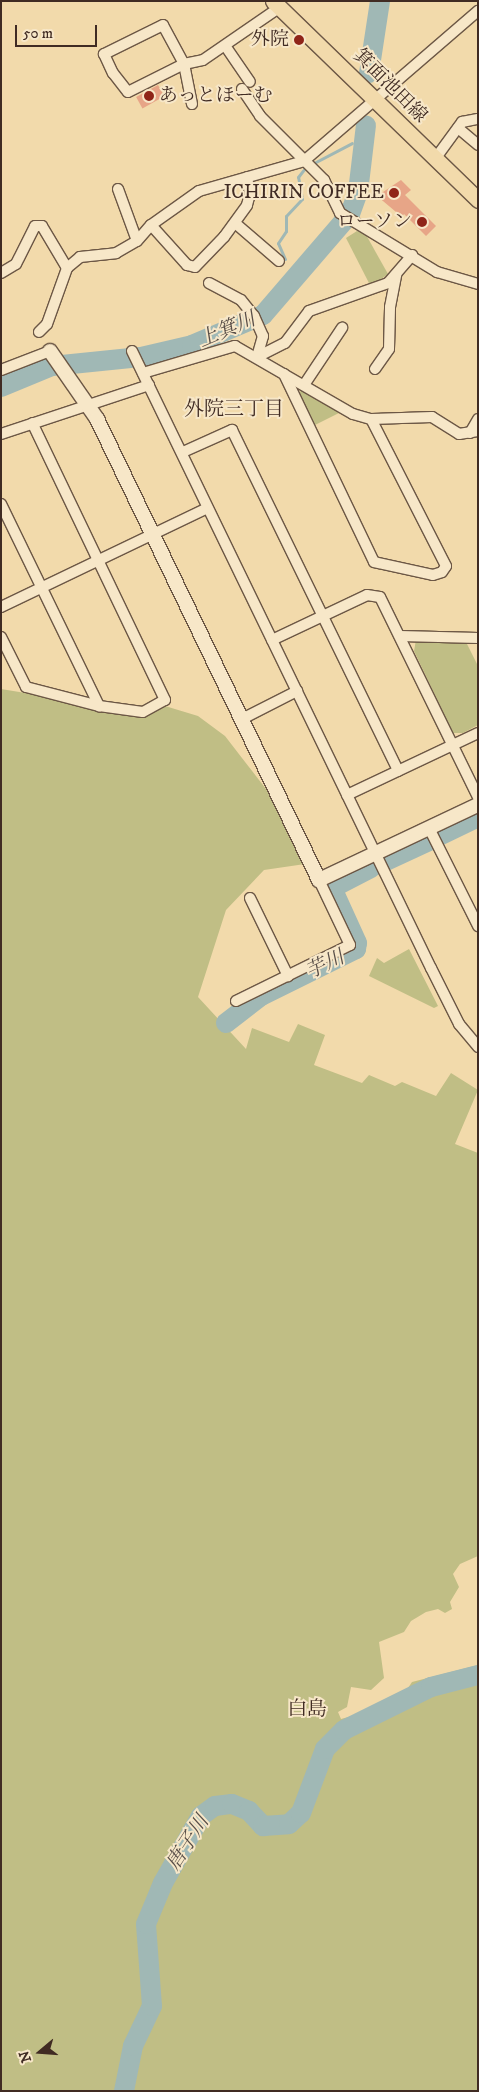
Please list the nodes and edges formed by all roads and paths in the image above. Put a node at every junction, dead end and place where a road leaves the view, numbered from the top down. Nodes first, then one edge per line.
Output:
1 (276, 4) edge
2 (478, 11) edge
3 (226, 47) junction
4 (184, 64) junction
5 (373, 98) junction
6 (192, 104) dead end
7 (478, 119) edge
8 (458, 128) junction
9 (478, 145) edge
10 (435, 158) junction
11 (304, 161) junction
12 (247, 177) junction
13 (118, 189) dead end
14 (478, 200) edge
15 (235, 223) junction
16 (151, 225) junction
17 (137, 241) junction
18 (412, 255) junction
19 (279, 262) dead end
20 (67, 268) junction
21 (1, 273) edge
22 (396, 275) junction
23 (209, 284) dead end
24 (478, 284) edge
25 (342, 328) dead end
26 (39, 332) dead end
27 (134, 355) dead end
28 (257, 357) junction
29 (56, 360) joint
30 (1, 370) edge
31 (375, 370) dead end
32 (143, 373) junction
33 (284, 374) junction
34 (149, 385) junction
35 (304, 385) junction
36 (88, 405) junction
37 (371, 419) junction
38 (478, 419) edge
39 (32, 423) junction
40 (474, 432) edge
41 (1, 434) edge
42 (182, 452) junction
43 (1, 504) edge
44 (208, 508) junction
45 (152, 533) junction
46 (97, 559) junction
47 (42, 588) junction
48 (1, 607) edge
49 (323, 614) junction
50 (400, 636) junction
51 (1, 637) edge
52 (475, 639) edge
53 (272, 640) junction
54 (478, 650) edge
55 (297, 691) junction
56 (99, 706) junction
57 (242, 719) junction
58 (478, 733) edge
59 (452, 746) junction
60 (398, 771) junction
61 (347, 795) junction
62 (478, 797) edge
63 (478, 805) edge
64 (429, 828) junction
65 (375, 854) junction
66 (319, 880) junction
67 (250, 898) dead end
68 (478, 926) edge
69 (288, 976) junction
70 (236, 1001) dead end
71 (478, 1047) edge

1 - 3 street
1 - 5 main road, 箕面池田線
2 - 5 street
3 - 4 street
3 - 11 street
4 - 4 street
4 - 6 street
5 - 10 main road, 箕面池田線
5 - 11 street
7 - 8 street
8 - 9 street
8 - 10 street
10 - 14 main road, 箕面池田線
11 - 12 street
11 - 18 street
12 - 15 street
12 - 16 street
13 - 17 street
15 - 16 street
15 - 19 street
16 - 17 street
17 - 20 street
18 - 22 street
18 - 24 street
20 - 21 street
20 - 26 street
22 - 28 street
22 - 31 street
23 - 28 street
25 - 35 street
27 - 32 street
28 - 32 street
28 - 33 street
29 - 30 street
29 - 36 street
32 - 34 street
33 - 35 street
33 - 37 street
34 - 36 street
34 - 42 street
35 - 37 street
36 - 39 street
36 - 45 street
37 - 40 street
38 - 40 street
39 - 41 street
39 - 46 street
42 - 44 street
42 - 49 street
43 - 47 street
44 - 45 street
44 - 53 street
45 - 46 street
45 - 57 street
46 - 47 street
46 - 56 street
47 - 48 street
47 - 56 street
49 - 50 street
49 - 53 street
49 - 60 street
50 - 52 street
50 - 59 street
51 - 56 street
52 - 54 street
53 - 55 street
55 - 57 street
55 - 61 street
57 - 66 street
58 - 59 street
59 - 60 street
59 - 62 street
60 - 61 street
61 - 65 street
63 - 64 street
64 - 65 street
64 - 68 street
65 - 66 street
65 - 71 street
66 - 69 street
67 - 69 street
69 - 70 street

